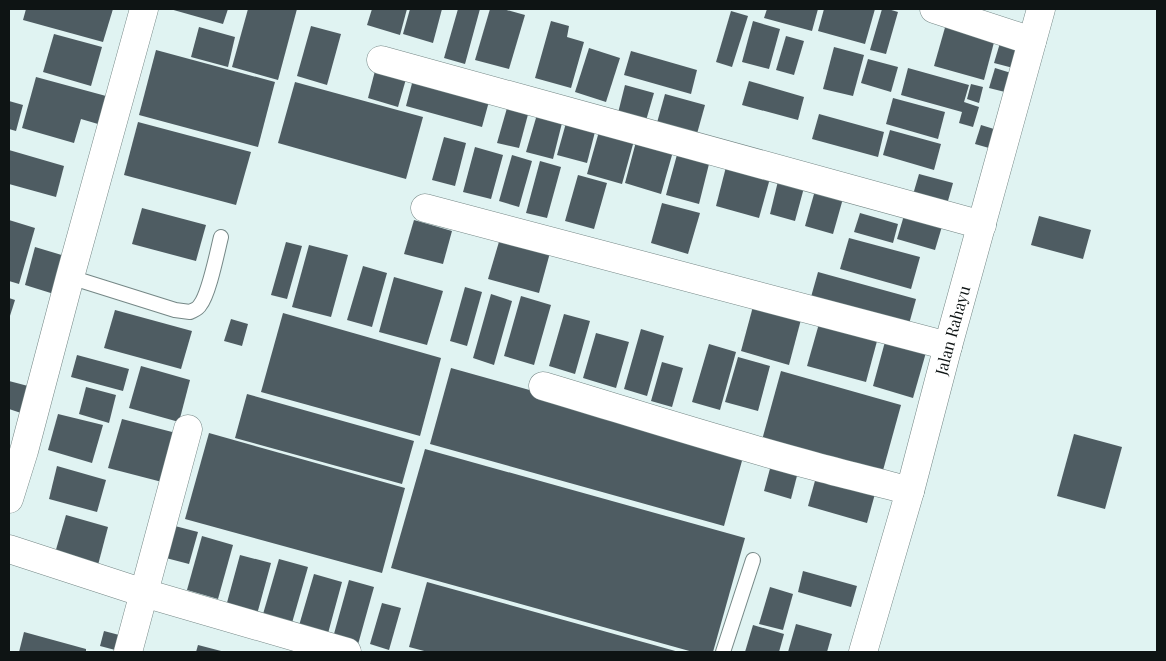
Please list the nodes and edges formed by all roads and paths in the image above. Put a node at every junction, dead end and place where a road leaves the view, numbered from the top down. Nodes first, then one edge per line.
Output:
1 (144, 9) edge
2 (934, 9) edge
3 (1041, 9) edge
4 (1032, 41) junction
5 (381, 60) dead end
6 (425, 208) dead end
7 (982, 225) junction
8 (221, 237) dead end
9 (70, 277) junction
10 (948, 346) junction
11 (543, 386) dead end
12 (188, 429) dead end
13 (910, 491) junction
14 (9, 499) edge
15 (9, 549) edge
16 (753, 560) dead end
17 (144, 594) junction
18 (128, 652) edge
19 (347, 652) edge
20 (723, 652) edge
21 (863, 652) edge

1 - 9 street
2 - 4 street
3 - 4 street, Jalan Rahayu
4 - 7 street, Jalan Rahayu
5 - 7 street
6 - 10 street
7 - 10 street, Jalan Rahayu
8 - 9 lane
9 - 14 street
10 - 13 street, Jalan Rahayu
11 - 13 street
12 - 17 street
13 - 21 street, Jalan Rahayu
15 - 17 street
16 - 20 lane
17 - 18 street
17 - 19 street

